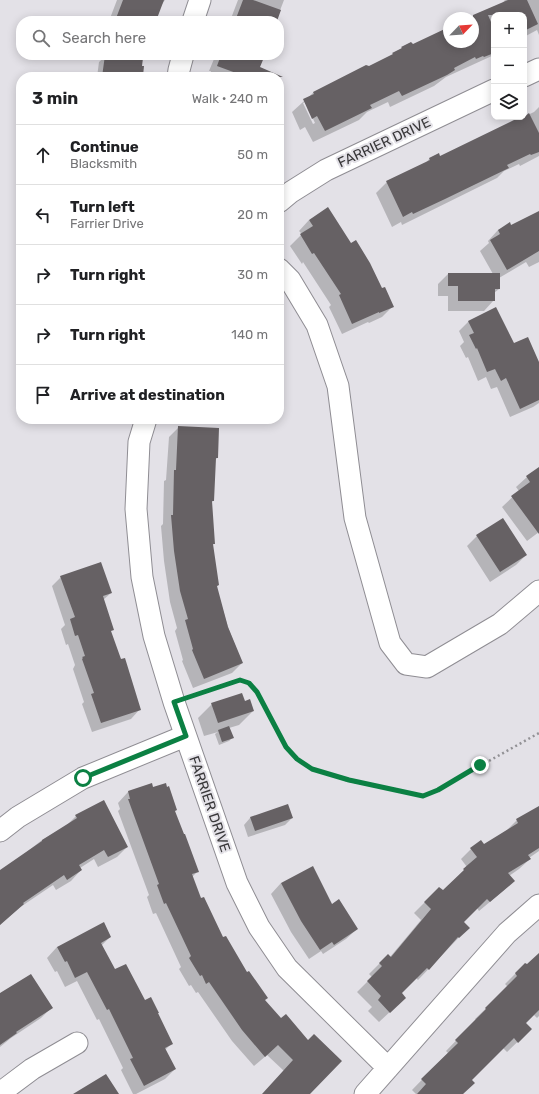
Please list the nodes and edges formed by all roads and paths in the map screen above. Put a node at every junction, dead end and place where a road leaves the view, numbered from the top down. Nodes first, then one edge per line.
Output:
1 (200, 0) edge
2 (195, 16) edge
3 (181, 60) edge
4 (539, 69) edge
5 (178, 72) edge
6 (527, 75) edge
7 (491, 91) edge
8 (284, 198) edge
9 (284, 274) edge
10 (145, 424) edge
11 (539, 591) edge
12 (174, 702) junction
13 (539, 733) edge
14 (186, 736) junction
15 (0, 831) edge
16 (539, 905) edge
17 (78, 1043) dead end
18 (388, 1068) junction
19 (0, 1093) edge
20 (365, 1094) edge

1 - 2 street
3 - 5 street
4 - 6 street
7 - 8 street, FARRIER DRIVE
9 - 11 street
10 - 12 street, FARRIER DRIVE
12 - 13 path
12 - 14 street, FARRIER DRIVE
14 - 15 street
14 - 18 street, FARRIER DRIVE
16 - 18 street
17 - 19 street
18 - 20 street

